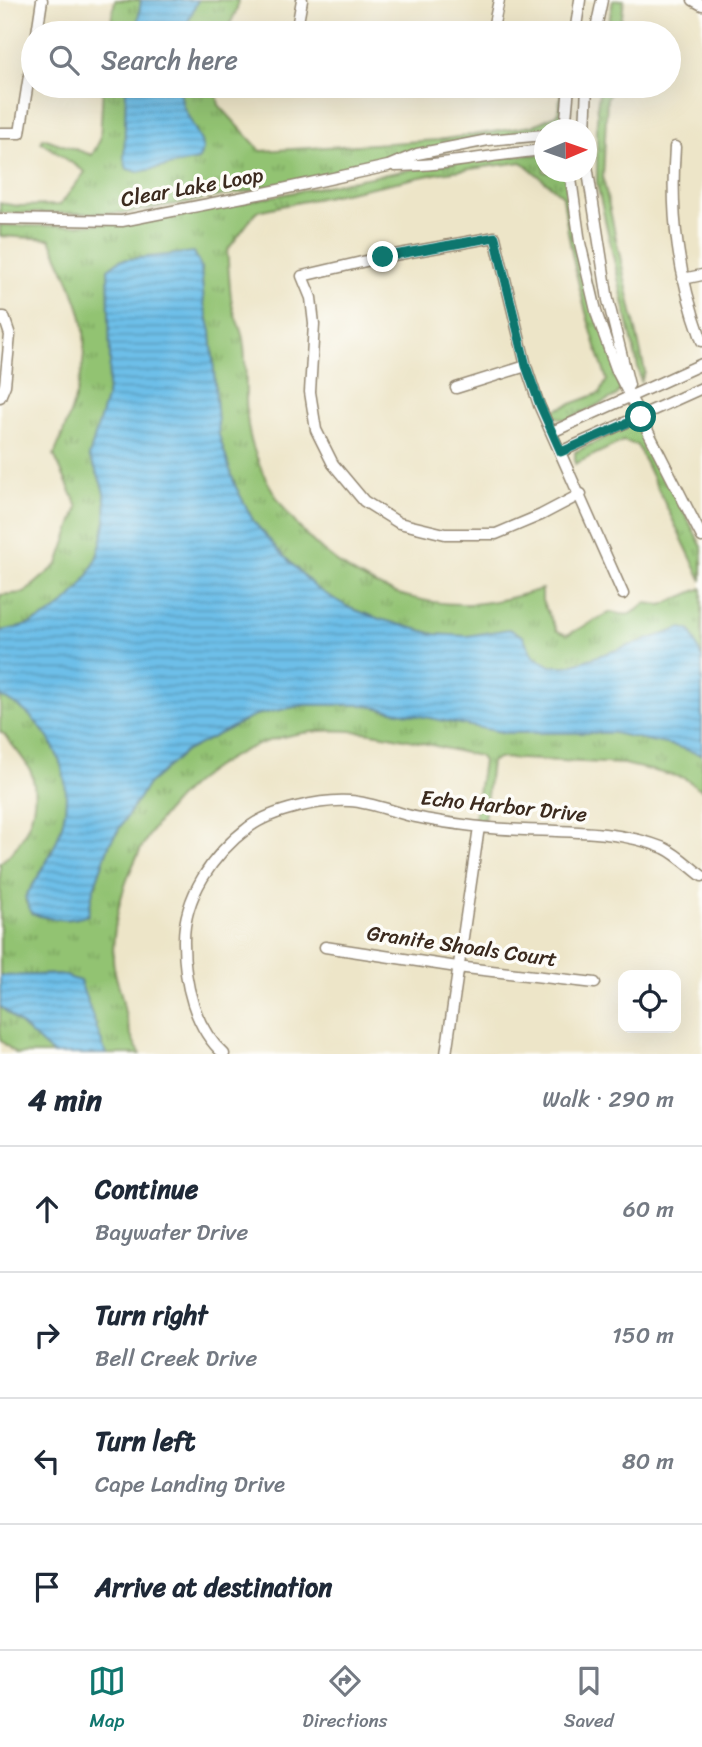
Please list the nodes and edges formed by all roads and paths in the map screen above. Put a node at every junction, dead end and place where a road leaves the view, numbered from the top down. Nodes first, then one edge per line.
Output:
1 (42, 0) edge
2 (302, 0) edge
3 (499, 0) edge
4 (580, 0) edge
5 (602, 0) edge
6 (693, 0) edge
7 (702, 5) edge
8 (39, 21) edge
9 (298, 21) edge
10 (495, 21) edge
11 (577, 21) edge
12 (598, 21) edge
13 (25, 98) edge
14 (568, 98) edge
15 (586, 98) edge
16 (566, 119) edge
17 (586, 119) edge
18 (0, 133) edge
19 (534, 136) edge
20 (675, 147) dead end
21 (534, 151) edge
22 (388, 166) junction
23 (571, 182) edge
24 (590, 182) edge
25 (0, 219) edge
26 (702, 275) edge
27 (683, 279) junction
28 (0, 317) edge
29 (702, 341) edge
30 (702, 364) edge
31 (526, 366) junction
32 (456, 388) dead end
33 (702, 388) edge
34 (632, 396) junction
35 (0, 397) edge
36 (641, 417) junction
37 (552, 432) junction
38 (561, 452) junction
39 (581, 494) junction
40 (702, 537) edge
41 (624, 594) dead end
42 (479, 827) junction
43 (702, 876) edge
44 (325, 947) dead end
45 (457, 967) junction
46 (595, 983) dead end
47 (225, 1054) edge
48 (446, 1054) edge

1 - 8 street
2 - 9 street
3 - 10 street
4 - 11 street
5 - 12 street
6 - 7 street
13 - 18 street
14 - 16 street
15 - 17 street
19 - 22 street, Clear Lake Loop
20 - 27 street
21 - 22 street, Clear Lake Loop
22 - 25 street, Clear Lake Loop
23 - 34 street
24 - 34 street
26 - 27 street
27 - 29 street
28 - 35 street
30 - 34 street
31 - 32 street
31 - 37 street
31 - 39 street
33 - 36 street
34 - 36 street
34 - 37 street
36 - 38 street
36 - 40 street
37 - 38 street
38 - 39 street
39 - 41 street
42 - 43 street, Echo Harbor Drive
42 - 45 street
42 - 47 street, Echo Harbor Drive
44 - 45 street, Granite Shoals Court
45 - 46 street, Granite Shoals Court
45 - 48 street

